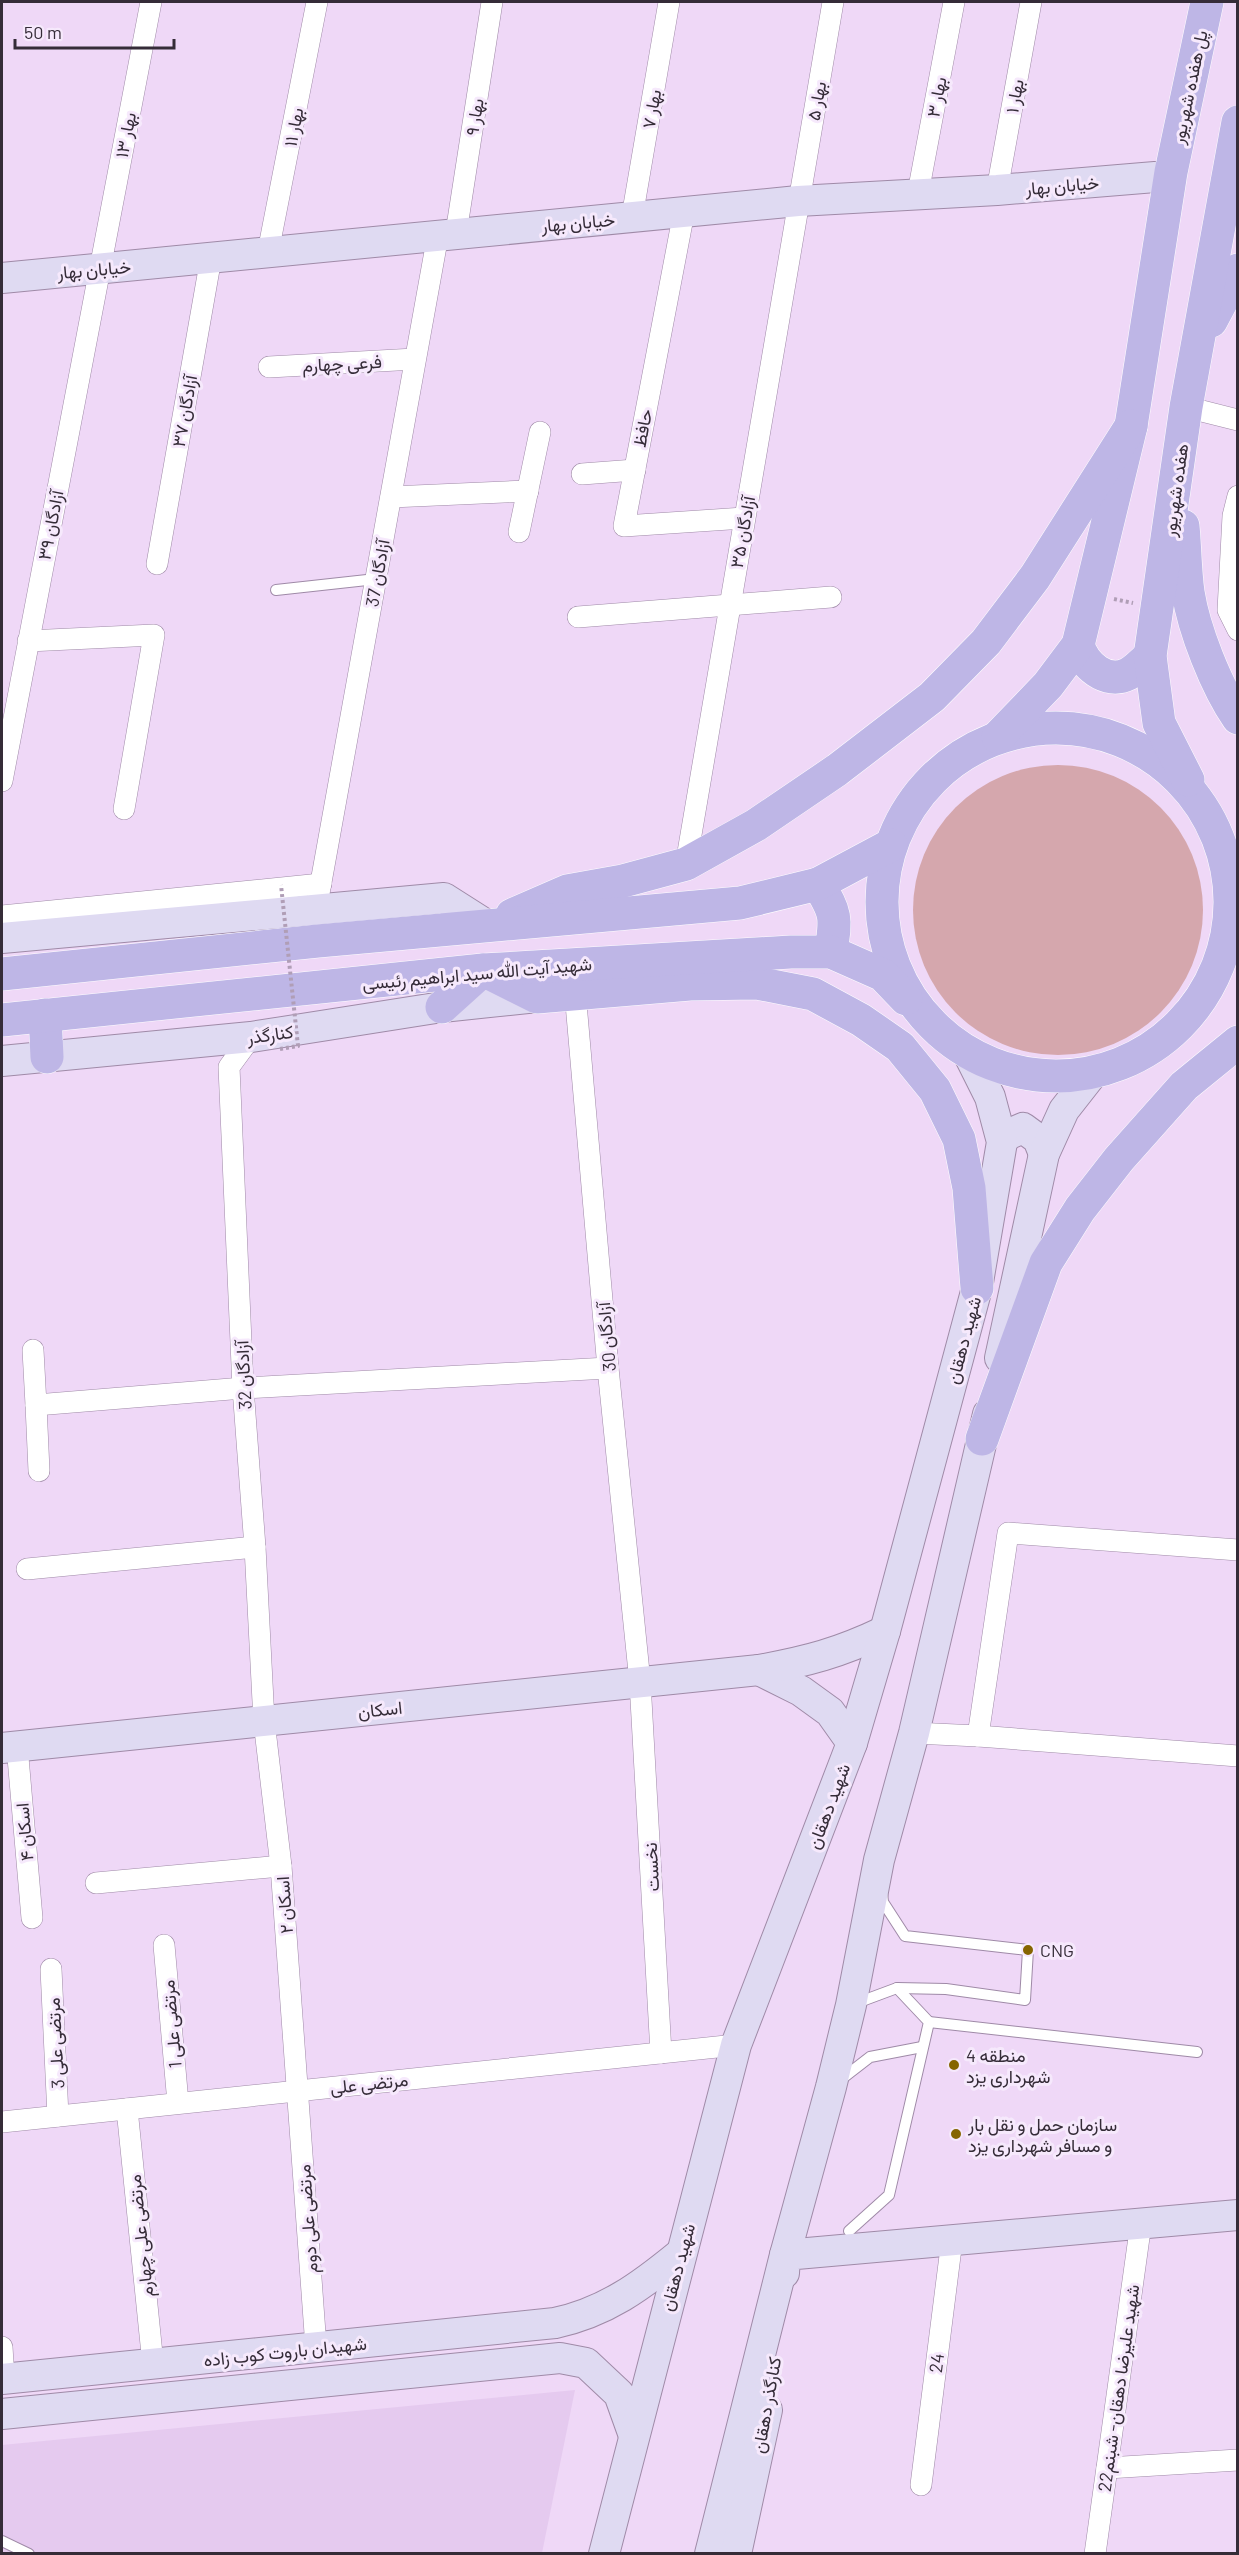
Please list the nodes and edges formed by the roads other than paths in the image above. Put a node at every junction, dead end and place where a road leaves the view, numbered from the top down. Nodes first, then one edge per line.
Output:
1 (151, 2) edge
2 (317, 2) edge
3 (492, 2) edge
4 (669, 2) edge
5 (833, 2) edge
6 (954, 2) edge
7 (1031, 2) edge
8 (1192, 2) edge
9 (1207, 2) edge
10 (1238, 122) edge
11 (1163, 175) junction
12 (997, 190) junction
13 (918, 193) junction
14 (798, 201) junction
15 (684, 212) junction
16 (632, 217) junction
17 (447, 234) junction
18 (268, 252) junction
19 (211, 258) junction
20 (99, 269) junction
21 (1238, 270) edge
22 (2, 278) edge
23 (1198, 346) junction
24 (415, 358) junction
25 (269, 367) dead end
26 (1186, 407) junction
27 (1238, 420) edge
28 (1131, 426) junction
29 (540, 432) dead end
30 (1179, 467) junction
31 (635, 470) junction
32 (582, 474) dead end
33 (528, 490) junction
34 (1238, 496) edge
35 (391, 497) junction
36 (744, 518) junction
37 (519, 532) dead end
38 (157, 564) dead end
39 (376, 579) junction
40 (276, 590) dead end
41 (831, 597) dead end
42 (729, 606) junction
43 (578, 617) dead end
44 (1238, 630) edge
45 (28, 640) junction
46 (1078, 645) junction
47 (1150, 656) junction
48 (1238, 718) edge
49 (998, 736) junction
50 (2, 781) edge
51 (1195, 795) junction
52 (124, 808) dead end
53 (1225, 825) edge
54 (891, 845) junction
55 (686, 864) junction
56 (818, 884) junction
57 (319, 897) junction
58 (2, 916) edge
59 (488, 926) junction
60 (2, 938) edge
61 (831, 952) junction
62 (1229, 958) edge
63 (483, 970) junction
64 (2, 974) edge
65 (575, 992) junction
66 (537, 997) junction
67 (442, 1007) junction
68 (45, 1015) junction
69 (2, 1020) edge
70 (929, 1023) junction
71 (251, 1037) junction
72 (1238, 1042) edge
73 (969, 1054) junction
74 (47, 1057) junction
75 (2, 1061) edge
76 (1093, 1073) junction
77 (1002, 1142) junction
78 (1044, 1154) junction
79 (977, 1288) junction
80 (33, 1350) dead end
81 (608, 1368) junction
82 (243, 1388) junction
83 (36, 1405) junction
84 (982, 1439) junction
85 (39, 1471) dead end
86 (255, 1547) junction
87 (1238, 1550) edge
88 (27, 1569) dead end
89 (885, 1631) junction
90 (759, 1670) junction
91 (640, 1682) junction
92 (264, 1721) junction
93 (914, 1733) junction
94 (978, 1736) junction
95 (852, 1743) junction
96 (9, 1747) edge
97 (1238, 1756) edge
98 (879, 1860) junction
99 (281, 1866) junction
100 (96, 1882) dead end
101 (32, 1918) dead end
102 (164, 1945) dead end
103 (51, 1969) dead end
104 (897, 1988) junction
105 (851, 2005) junction
106 (929, 2022) junction
107 (736, 2045) junction
108 (922, 2047) junction
109 (1197, 2052) dead end
110 (661, 2053) junction
111 (831, 2087) junction
112 (297, 2091) junction
113 (178, 2103) junction
114 (127, 2109) junction
115 (58, 2116) junction
116 (2, 2122) edge
117 (1238, 2215) edge
118 (1141, 2223) junction
119 (849, 2231) dead end
120 (952, 2240) junction
121 (680, 2254) junction
122 (786, 2255) junction
123 (568, 2320) junction
124 (2, 2347) edge
125 (316, 2347) junction
126 (560, 2358) junction
127 (153, 2364) junction
128 (3, 2379) edge
129 (2, 2414) edge
130 (633, 2433) junction
131 (1238, 2460) edge
132 (1107, 2468) junction
133 (921, 2485) dead end
134 (2, 2541) edge
135 (28, 2553) edge
136 (604, 2553) edge
137 (710, 2553) edge
138 (736, 2553) edge
139 (1095, 2553) edge

1 - 20 street, بهار ۱۳
2 - 18 street, بهار ۱۱
3 - 17 street, بهار ۹
4 - 16 street, بهار ۷
5 - 14 street, بهار ۵
6 - 13 street, بهار ۳
7 - 12 street, بهار ۱
8 - 11 main road
9 - 11 main road, پل هفده شهریور
10 - 23 main road, هفده شهریور
11 - 12 street, خیابان بهار
11 - 28 main road
12 - 13 street, خیابان بهار
13 - 14 street, خیابان بهار
14 - 15 street, خیابان بهار
14 - 36 street, آزادگان ۳۵
15 - 16 street, خیابان بهار
15 - 31 street, حافظ
16 - 17 street, خیابان بهار
17 - 18 street, خیابان بهار
17 - 24 street, آزادگان 37
18 - 19 street, خیابان بهار
19 - 20 street, خیابان بهار
19 - 38 street, آزادگان ۳۷
20 - 22 street, خیابان بهار
20 - 45 street, آزادگان ۳۹
21 - 23 main road
23 - 26 main road, هفده شهریور
24 - 25 street, فرعی چهارم
24 - 35 street, آزادگان 37
26 - 27 street
26 - 30 main road, هفده شهریور
28 - 46 main road
28 - 55 main road
29 - 33 street
30 - 47 main road, هفده شهریور
30 - 48 main road
31 - 32 street
31 - 36 street, حافظ
33 - 35 street
33 - 37 street
34 - 44 street
35 - 39 street, آزادگان 37
36 - 42 street, آزادگان ۳۵
39 - 40 lane
39 - 57 street, آزادگان 37
41 - 42 street
42 - 43 street
42 - 55 street, آزادگان ۳۵
45 - 50 street, آزادگان ۳۹
45 - 52 street
46 - 47 main road
46 - 49 main road
47 - 51 main road, هفده شهریور
49 - 51 main road
49 - 54 main road
51 - 53 main road
53 - 62 main road
54 - 56 main road
54 - 70 main road
55 - 59 main road
56 - 59 main road
56 - 61 main road
57 - 58 street
57 - 59 street
57 - 60 street
59 - 64 main road
61 - 63 main road, شهید آیت الله سید ابراهیم رئیسی
61 - 70 main road, شهید آیت الله سید ابراهیم رئیسی
62 - 76 main road
63 - 66 main road
63 - 67 main road
63 - 68 main road, شهید آیت الله سید ابراهیم رئیسی
65 - 66 main road
65 - 79 main road
65 - 81 street, آزادگان 30
66 - 67 street, کنارگذر
67 - 71 street, کنارگذر
68 - 69 main road, شهید آیت الله سید ابراهیم رئیسی
68 - 74 main road
70 - 73 main road
71 - 74 street, کنارگذر
71 - 82 street, آزادگان 32
72 - 84 main road
73 - 76 main road
73 - 77 street, شهید دهقان
74 - 75 street, کنارگذر
76 - 78 street, شهید دهقان
77 - 78 street
77 - 79 street, شهید دهقان
78 - 84 street, شهید دهقان
79 - 89 street, شهید دهقان
80 - 83 street
81 - 82 street
81 - 91 street, آزادگان 30
82 - 83 street
82 - 86 street, آزادگان 32
83 - 85 street
84 - 93 street, شهید دهقان
86 - 88 street
86 - 92 street, آزادگان 32
87 - 94 street
89 - 90 street, اسکان
89 - 95 street, شهید دهقان
90 - 91 street, اسکان
90 - 95 street
91 - 92 street, اسکان
91 - 110 street, نخست
92 - 96 street, اسکان
92 - 99 street, اسکان ۲
93 - 94 street
93 - 98 street, شهید دهقان
94 - 97 street
95 - 107 street, شهید دهقان
96 - 101 street, اسکان ۴
98 - 104 lane
98 - 105 street, شهید دهقان
99 - 100 street
99 - 112 street, اسکان ۲
102 - 113 street, مرتضی علی 1
103 - 115 street, مرتضی علی 3
104 - 105 lane
104 - 106 lane
105 - 111 street, شهید دهقان
106 - 108 lane
106 - 109 lane
107 - 110 street, مرتضی علی
107 - 121 street, شهید دهقان
108 - 111 lane
108 - 119 lane
110 - 112 street, مرتضی علی
111 - 122 street, شهید دهقان
112 - 113 street, مرتضی علی
112 - 125 street, مرتضی علی دوم
113 - 114 street, مرتضی علی
114 - 115 street, مرتضی علی
114 - 127 street, مرتضی علی چهارم
115 - 116 street, مرتضی علی
117 - 118 street
118 - 120 street
118 - 132 street, شهید علیرضا دهقان- شبنم22
120 - 122 street
120 - 133 street, 24
121 - 123 street, شهیدان باروت کوب زاده
121 - 130 street, شهید دهقان
122 - 137 street, شهید دهقان
122 - 138 street, کنارگذر دهقان
123 - 125 street, شهیدان باروت کوب زاده
123 - 126 street
124 - 128 street
125 - 127 street, شهیدان باروت کوب زاده
126 - 129 street, شهیدان باروت کوب زاده
126 - 130 street
127 - 128 street, شهیدان باروت کوب زاده
130 - 136 street, شهید دهقان
131 - 132 street
132 - 139 street, شهید علیرضا دهقان- شبنم22
134 - 135 lane

